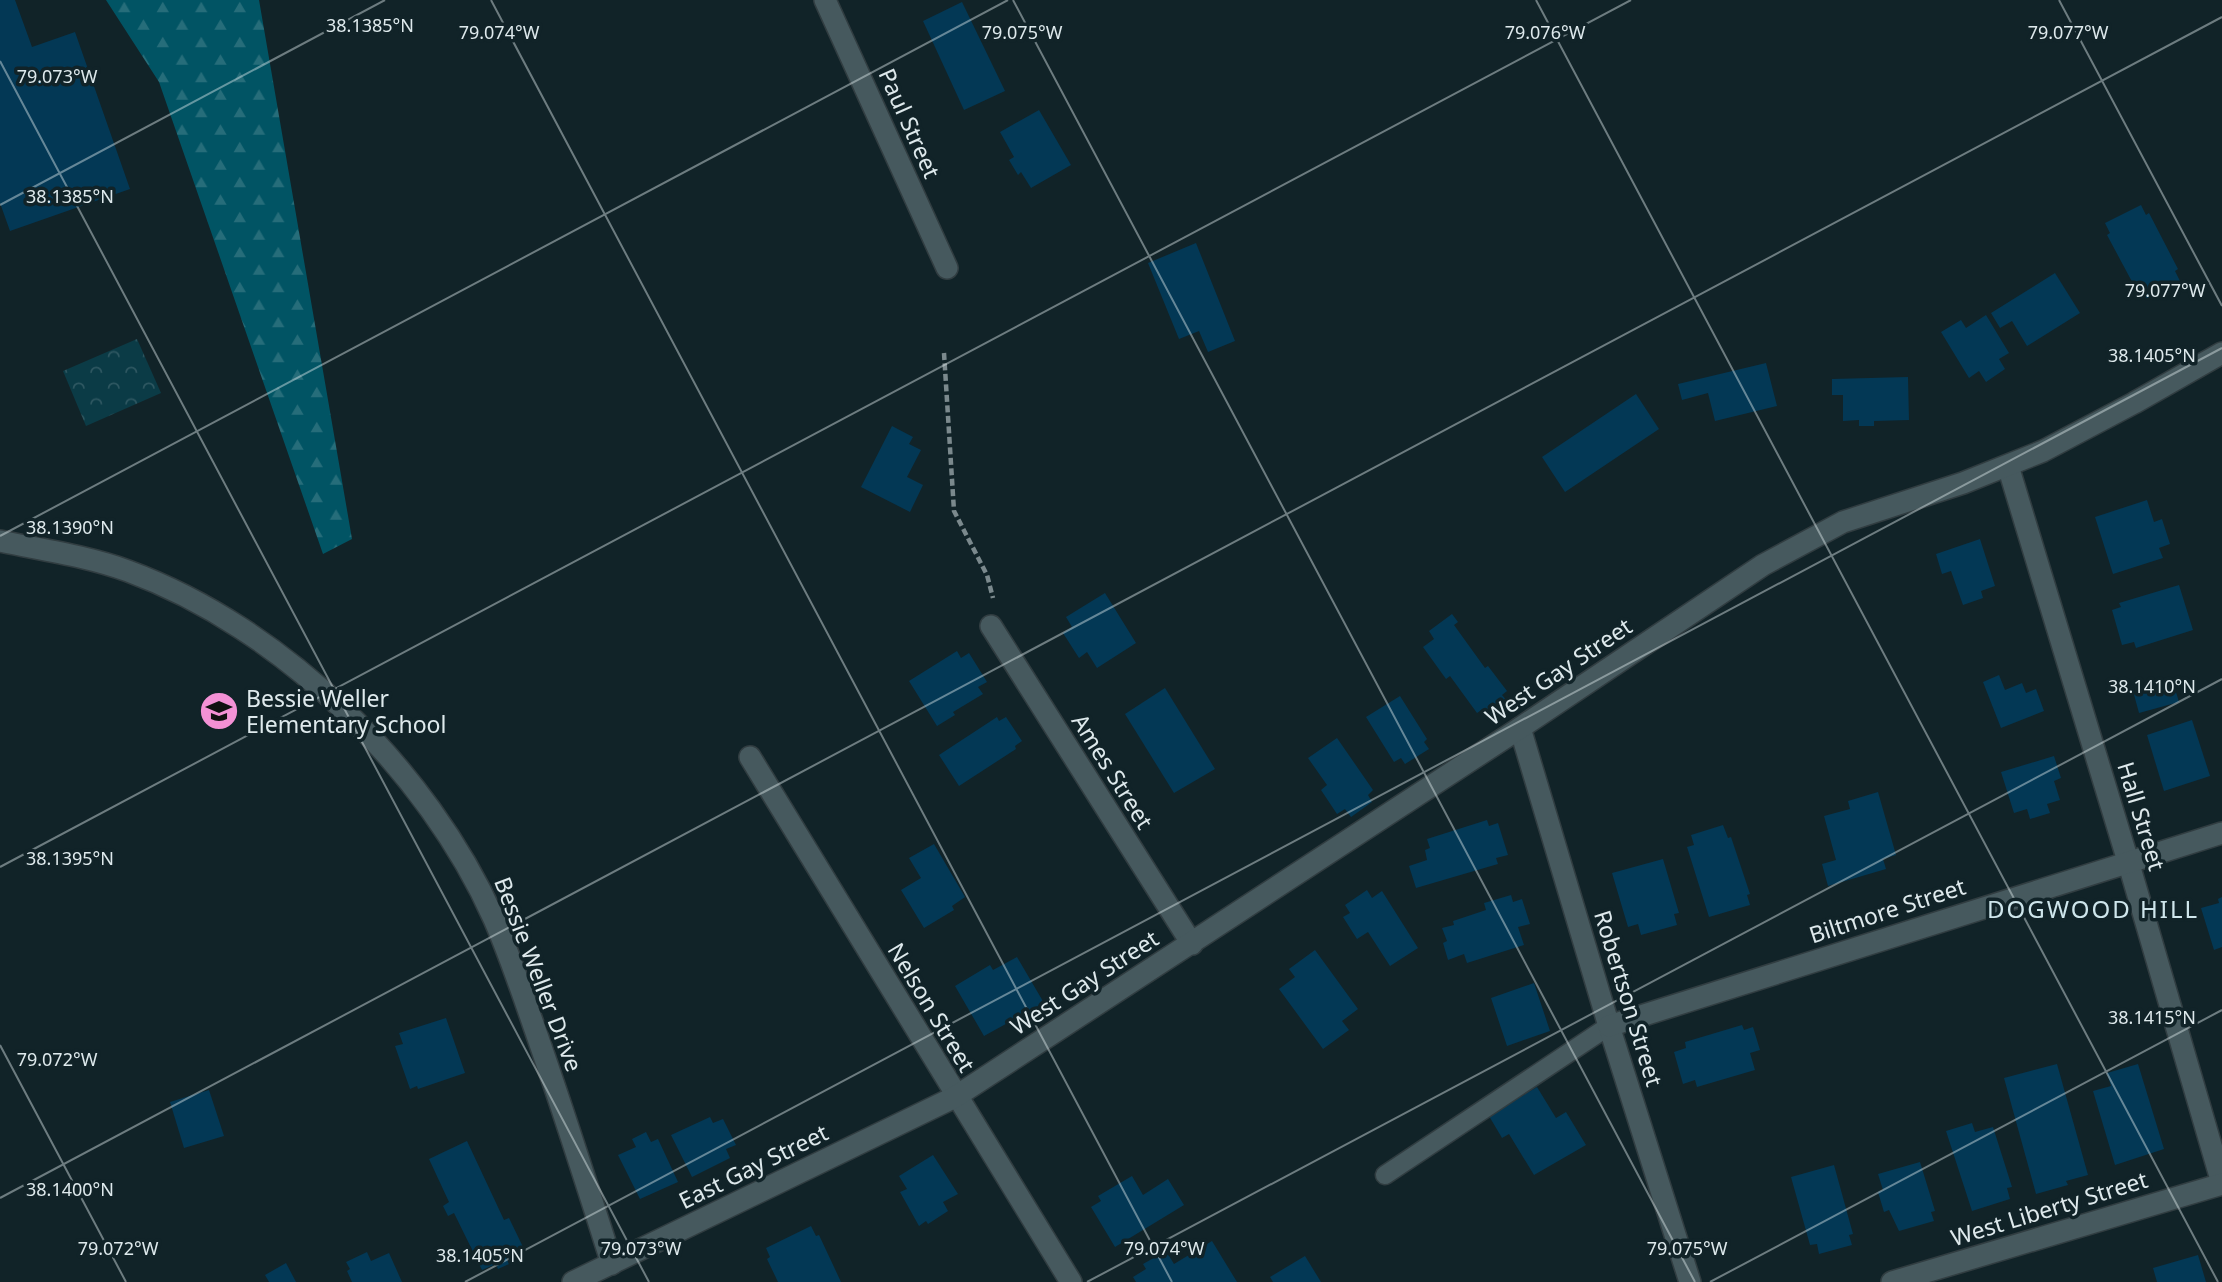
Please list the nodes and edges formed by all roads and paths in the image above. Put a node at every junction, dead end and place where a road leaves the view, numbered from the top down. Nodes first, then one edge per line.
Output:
1 (825, 0) edge
2 (947, 268) dead end
3 (944, 353) dead end
4 (2222, 353) edge
5 (2008, 466) junction
6 (0, 541) edge
7 (994, 632) joint
8 (1520, 728) junction
9 (750, 757) dead end
10 (2222, 833) edge
11 (2128, 861) junction
12 (1192, 944) junction
13 (1609, 1026) junction
14 (955, 1097) junction
15 (1385, 1175) dead end
16 (2222, 1183) edge
17 (612, 1264) junction
18 (573, 1282) edge
19 (1071, 1282) edge
20 (1690, 1282) edge
21 (1892, 1282) edge

1 - 2 street, Paul Street
3 - 7 path
4 - 5 street, West Gay Street
5 - 8 street, West Gay Street
5 - 11 street, Hall Street
6 - 17 street, Bessie Weller Drive
7 - 12 street, Ames Street
8 - 12 street, West Gay Street
8 - 13 street, Robertson Street
9 - 14 street, Nelson Street
10 - 11 street, Biltmore Street
11 - 13 street, Biltmore Street
11 - 16 street, Hall Street
12 - 14 street, West Gay Street
13 - 15 lane
13 - 20 street, Robertson Street
14 - 17 street, East Gay Street
14 - 19 street, Nelson Street
16 - 21 street, West Liberty Street
17 - 18 street, East Gay Street

